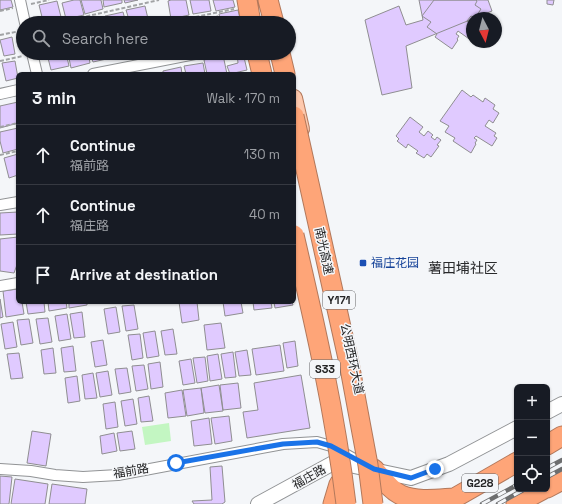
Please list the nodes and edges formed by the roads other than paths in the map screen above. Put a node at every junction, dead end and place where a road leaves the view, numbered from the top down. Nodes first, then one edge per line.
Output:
1 (268, 0) edge
2 (272, 0) edge
3 (242, 2) edge
4 (21, 3) edge
5 (24, 16) edge
6 (243, 16) edge
7 (249, 16) edge
8 (272, 16) edge
9 (275, 16) edge
10 (34, 60) edge
11 (164, 60) edge
12 (251, 60) edge
13 (259, 60) edge
14 (282, 60) edge
15 (286, 60) edge
16 (37, 72) edge
17 (103, 72) edge
18 (254, 72) edge
19 (262, 72) edge
20 (285, 72) edge
21 (289, 72) edge
22 (16, 90) edge
23 (0, 94) edge
24 (296, 107) edge
25 (296, 125) edge
26 (16, 202) edge
27 (0, 205) edge
28 (296, 244) edge
29 (296, 276) edge
30 (16, 283) edge
31 (0, 286) edge
32 (562, 404) edge
33 (550, 410) edge
34 (514, 430) edge
35 (562, 436) edge
36 (550, 443) edge
37 (331, 446) junction
38 (335, 462) junction
39 (514, 464) edge
40 (0, 469) edge
41 (374, 469) junction
42 (562, 480) edge
43 (339, 484) junction
44 (550, 486) edge
45 (538, 492) edge
46 (449, 501) edge
47 (258, 504) edge
48 (333, 504) edge
49 (345, 504) edge
50 (373, 504) edge
51 (379, 504) edge
52 (516, 504) edge

1 - 8 highway
2 - 9 main road
3 - 6 main road
3 - 7 highway
4 - 5 street
10 - 16 street
11 - 17 street
12 - 18 main road
13 - 19 highway
14 - 20 highway
15 - 21 main road
22 - 23 street
24 - 41 main road, 公明西环大道 / Y171
25 - 50 highway, 南光高速 / S33, bridge
26 - 27 street
28 - 49 highway, S33, bridge
29 - 37 main road
30 - 31 street
32 - 33 street
34 - 41 street, 福庄路
35 - 36 highway
37 - 38 main road
37 - 40 street, 福前路
37 - 41 street, 福前路
38 - 41 street, 福庄路
38 - 43 main road
38 - 47 street, 福庄路
39 - 46 highway, G228
41 - 46 highway
41 - 51 main road, 公明西环大道 / Y171
42 - 44 highway
43 - 48 highway
43 - 49 main road
45 - 52 highway

